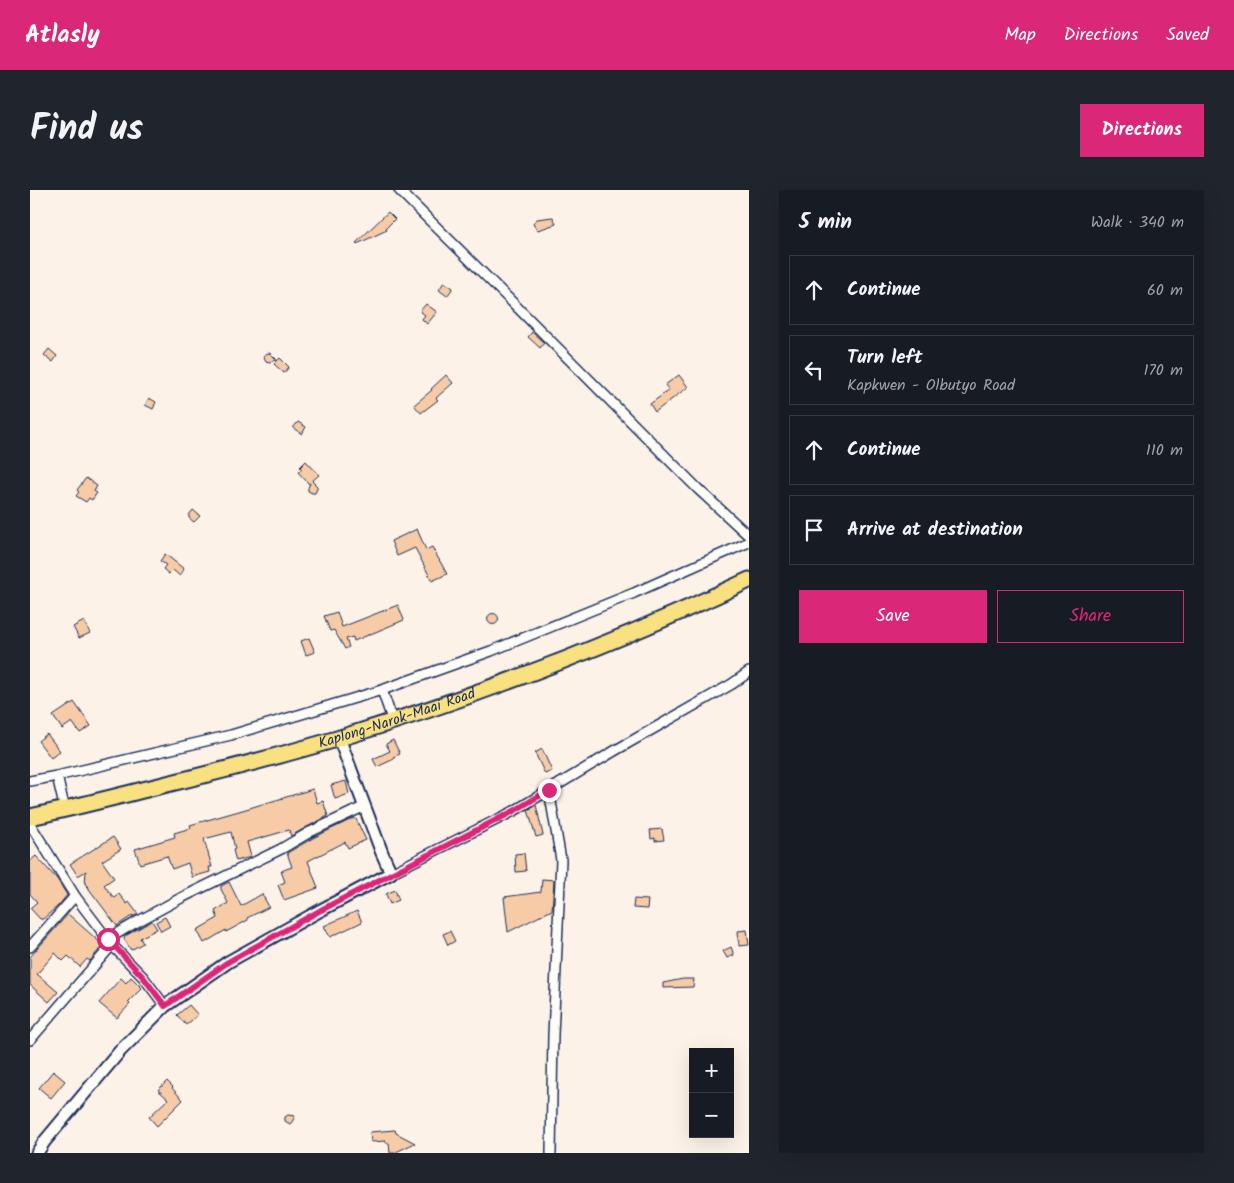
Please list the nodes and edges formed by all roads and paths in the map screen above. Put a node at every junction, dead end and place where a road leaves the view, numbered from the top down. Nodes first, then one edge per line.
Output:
1 (399, 190) edge
2 (749, 536) edge
3 (749, 542) edge
4 (749, 580) edge
5 (749, 672) edge
6 (382, 690) junction
7 (393, 722) junction
8 (339, 738) junction
9 (57, 776) junction
10 (30, 781) edge
11 (549, 790) junction
12 (364, 806) junction
13 (64, 810) junction
14 (30, 817) edge
15 (30, 824) edge
16 (391, 873) junction
17 (75, 896) junction
18 (110, 942) junction
19 (30, 947) edge
20 (165, 1006) junction
21 (30, 1040) edge
22 (37, 1153) edge
23 (551, 1153) edge

1 - 2 street
3 - 6 street
4 - 7 highway, Kaplong-Narok-Maai Road
5 - 11 street
6 - 7 street
6 - 9 street
7 - 8 highway, Kaplong-Narok-Maai Road
8 - 12 street
8 - 13 highway, Kaplong-Narok-Maai Road
9 - 10 street
9 - 13 street
11 - 16 street
11 - 23 street
12 - 16 street
12 - 18 street
13 - 14 highway, Kaplong-Narok-Maai Road
15 - 17 street
16 - 20 street
17 - 18 street
17 - 19 street
18 - 20 street
18 - 21 street
20 - 22 street

